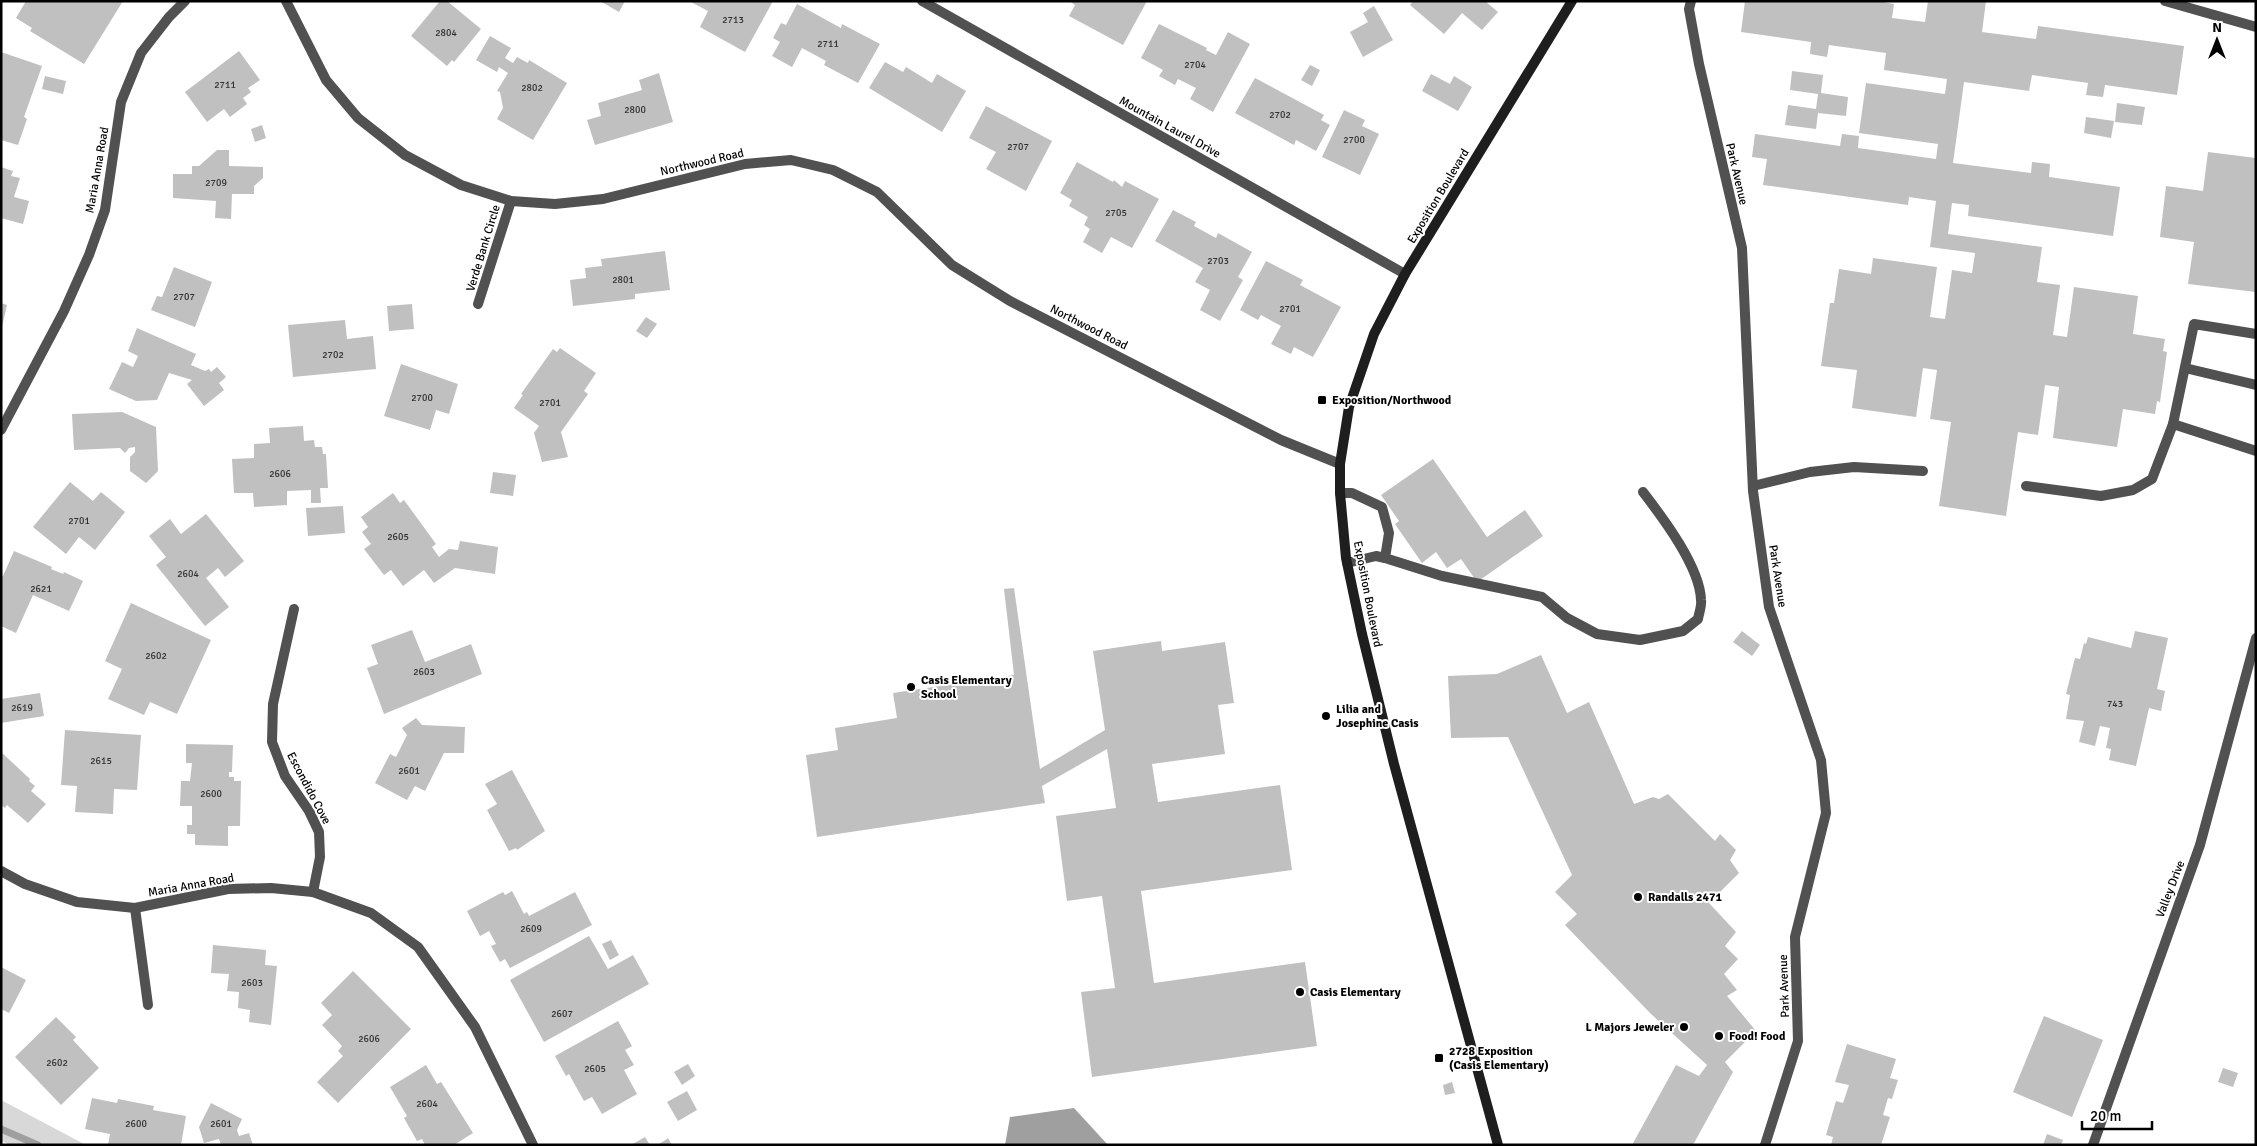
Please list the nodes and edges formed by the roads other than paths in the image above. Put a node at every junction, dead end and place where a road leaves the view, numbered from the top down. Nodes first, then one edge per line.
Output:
1 (185, 1) edge
2 (286, 1) edge
3 (922, 1) edge
4 (1572, 1) edge
5 (1691, 1) edge
6 (2165, 1) edge
7 (2256, 27) edge
8 (511, 201) junction
9 (1406, 274) junction
10 (478, 304) dead end
11 (2256, 334) edge
12 (2185, 368) junction
13 (2256, 385) edge
14 (2173, 424) junction
15 (1, 430) edge
16 (2256, 451) edge
17 (1340, 464) junction
18 (1923, 471) dead end
19 (1753, 486) junction
20 (2026, 486) dead end
21 (1643, 492) dead end
22 (1340, 493) junction
23 (1385, 558) junction
24 (1347, 563) junction
25 (294, 609) dead end
26 (2256, 638) edge
27 (1, 871) edge
28 (313, 892) junction
29 (135, 908) junction
30 (148, 1005) dead end
31 (533, 1145) edge
32 (1498, 1145) edge
33 (1764, 1145) edge
34 (2093, 1145) edge

1 - 15 street, Maria Anna Road
2 - 8 street, Northwood Road
3 - 9 street, Mountain Laurel Drive
4 - 9 street, Exposition Boulevard
5 - 19 street, Park Avenue
6 - 7 street
8 - 10 street, Verde Bank Circle
8 - 17 street, Northwood Road
9 - 17 street, Exposition Boulevard
11 - 12 street
12 - 13 street
12 - 14 street
14 - 16 street
14 - 20 street
17 - 22 street, Exposition Boulevard
18 - 19 street
19 - 33 street, Park Avenue
21 - 23 street
22 - 23 street
22 - 24 street, Exposition Boulevard
23 - 24 street
24 - 32 street, Exposition Boulevard
25 - 28 street, Escondido Cove
26 - 34 street, Valley Drive
27 - 29 street, Maria Anna Road
28 - 29 street, Maria Anna Road
28 - 31 street, Maria Anna Road
29 - 30 street

